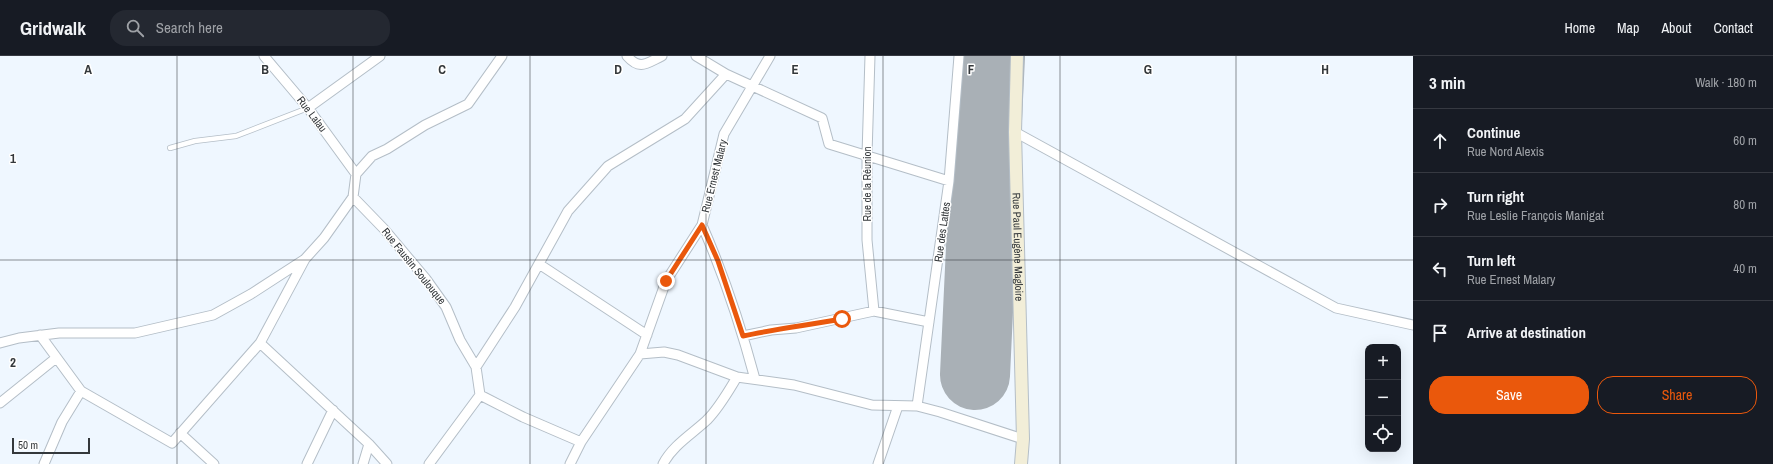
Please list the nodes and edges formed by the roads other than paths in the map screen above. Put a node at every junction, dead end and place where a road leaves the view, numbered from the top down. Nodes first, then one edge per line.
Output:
1 (264, 56) edge
2 (380, 56) edge
3 (502, 56) edge
4 (627, 56) edge
5 (662, 56) edge
6 (696, 56) edge
7 (770, 56) edge
8 (870, 56) edge
9 (959, 56) edge
10 (1017, 56) edge
11 (726, 74) junction
12 (752, 86) junction
13 (308, 108) junction
14 (1015, 132) junction
15 (170, 148) dead end
16 (867, 155) junction
17 (356, 174) junction
18 (950, 181) junction
19 (353, 197) junction
20 (702, 225) junction
21 (304, 259) junction
22 (539, 264) junction
23 (874, 311) junction
24 (929, 322) junction
25 (1413, 325) edge
26 (647, 335) junction
27 (40, 336) junction
28 (743, 336) junction
29 (0, 343) edge
30 (260, 343) junction
31 (640, 354) junction
32 (56, 358) junction
33 (476, 367) junction
34 (737, 377) junction
35 (755, 379) junction
36 (81, 391) junction
37 (480, 396) junction
38 (0, 403) edge
39 (898, 406) junction
40 (917, 406) junction
41 (333, 410) junction
42 (180, 434) junction
43 (1023, 439) junction
44 (581, 442) junction
45 (369, 444) junction
46 (44, 464) edge
47 (214, 464) edge
48 (307, 464) edge
49 (363, 464) edge
50 (387, 464) edge
51 (429, 464) edge
52 (570, 464) edge
53 (663, 464) edge
54 (878, 464) edge
55 (1021, 464) edge

1 - 13 street, Rue Lalau
2 - 13 street
3 - 17 street
4 - 5 street
6 - 11 street
7 - 12 street, Rue Ernest Malary
8 - 16 street, Rue de la Réunion
9 - 18 street, Rue des Lattes
10 - 14 main road, Rue Paul Eugène Magloire
11 - 12 street
11 - 22 street
12 - 16 street
12 - 20 street, Rue Ernest Malary
13 - 15 lane
13 - 17 street, Rue Lalau
14 - 25 street
14 - 43 main road, Rue Paul Eugène Magloire
16 - 18 street
16 - 23 street, Rue de la Réunion
17 - 19 street
18 - 24 street, Rue des Lattes
19 - 21 street
19 - 33 street, Rue Faustin Soulouque
20 - 26 street, Rue Ernest Malary
20 - 28 street
21 - 27 street
21 - 30 street
22 - 26 street
22 - 33 street
23 - 24 street
23 - 28 street
24 - 40 street, Rue des Lattes
26 - 31 street, Rue Ernest Malary
27 - 29 street
27 - 32 street
28 - 35 street
30 - 41 street
30 - 42 street
31 - 34 street
31 - 44 street, Rue Ernest Malary
32 - 36 street
32 - 38 street
33 - 37 street, Rue Faustin Soulouque
34 - 35 street
34 - 53 street
35 - 39 street
36 - 42 street
36 - 46 street
37 - 44 street
37 - 51 street
39 - 40 street
39 - 54 street
40 - 43 street
41 - 45 street
41 - 48 street
42 - 47 street
43 - 55 main road, Rue Paul Eugène Magloire
44 - 52 street, Rue Ernest Malary
45 - 49 street
45 - 50 street

